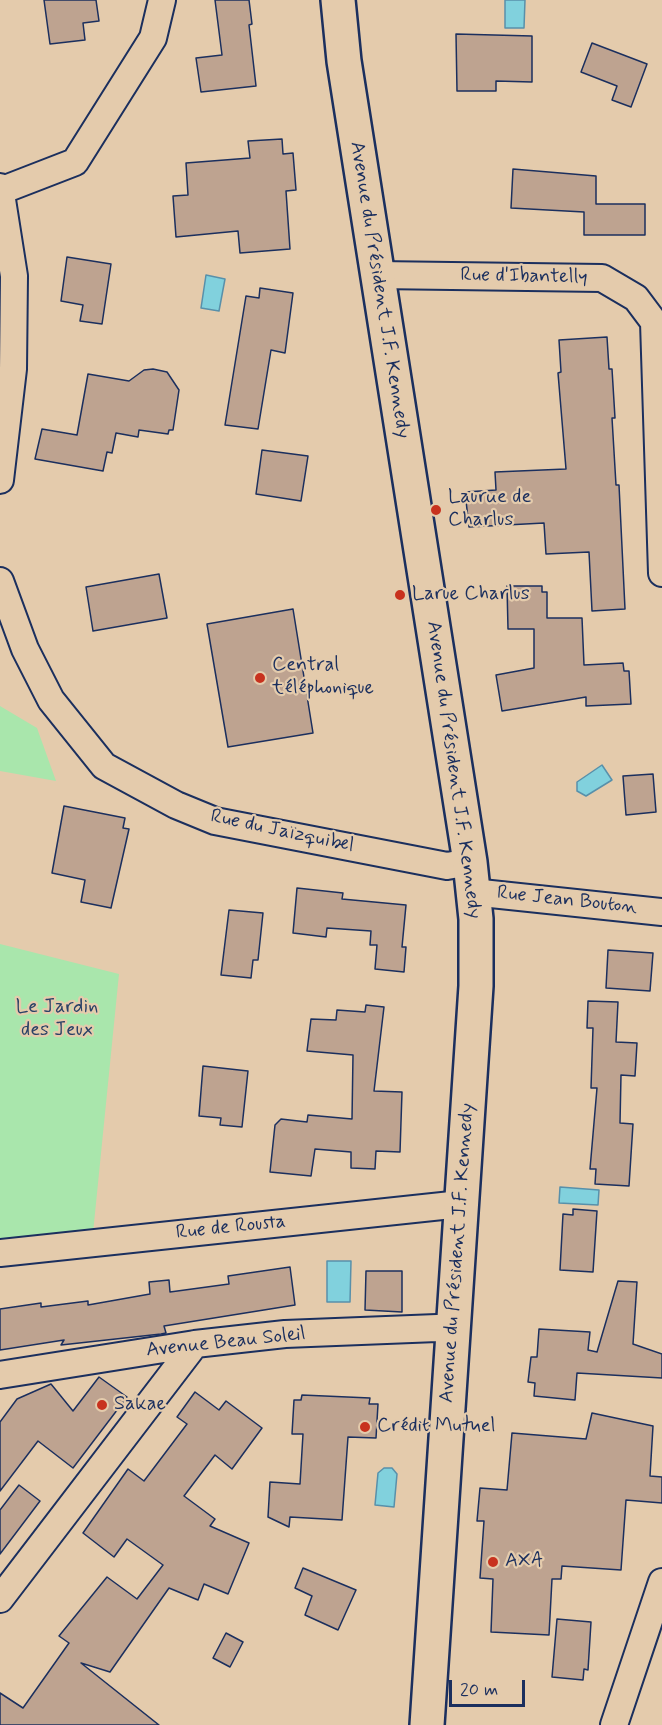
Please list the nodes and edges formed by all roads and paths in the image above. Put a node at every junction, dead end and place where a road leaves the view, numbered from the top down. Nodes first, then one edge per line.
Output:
1 (162, 0) edge
2 (338, 0) edge
3 (0, 190) edge
4 (377, 275) junction
5 (0, 480) edge
6 (662, 573) edge
7 (0, 581) edge
8 (471, 877) junction
9 (662, 912) edge
10 (461, 1204) junction
11 (0, 1253) edge
12 (453, 1330) junction
13 (195, 1344) junction
14 (0, 1376) edge
15 (662, 1582) edge
16 (0, 1599) edge
17 (426, 1725) edge
18 (614, 1725) edge

1 - 3 street
2 - 4 street, Avenue du Président J.F. Kennedy
3 - 5 street
4 - 6 street, Rue d'Ibantelly
4 - 8 street, Avenue du Président J.F. Kennedy
7 - 8 street, Rue du Jaïzquibel
8 - 9 street, Rue Jean Bouton
8 - 10 street, Avenue du Président J.F. Kennedy
10 - 11 street, Rue de Rousta
10 - 12 street, Avenue du Président J.F. Kennedy
12 - 13 street, Avenue Beau Soleil
12 - 17 street, Avenue du Président J.F. Kennedy
13 - 14 street, Avenue Beau Soleil
13 - 16 street
15 - 18 street

